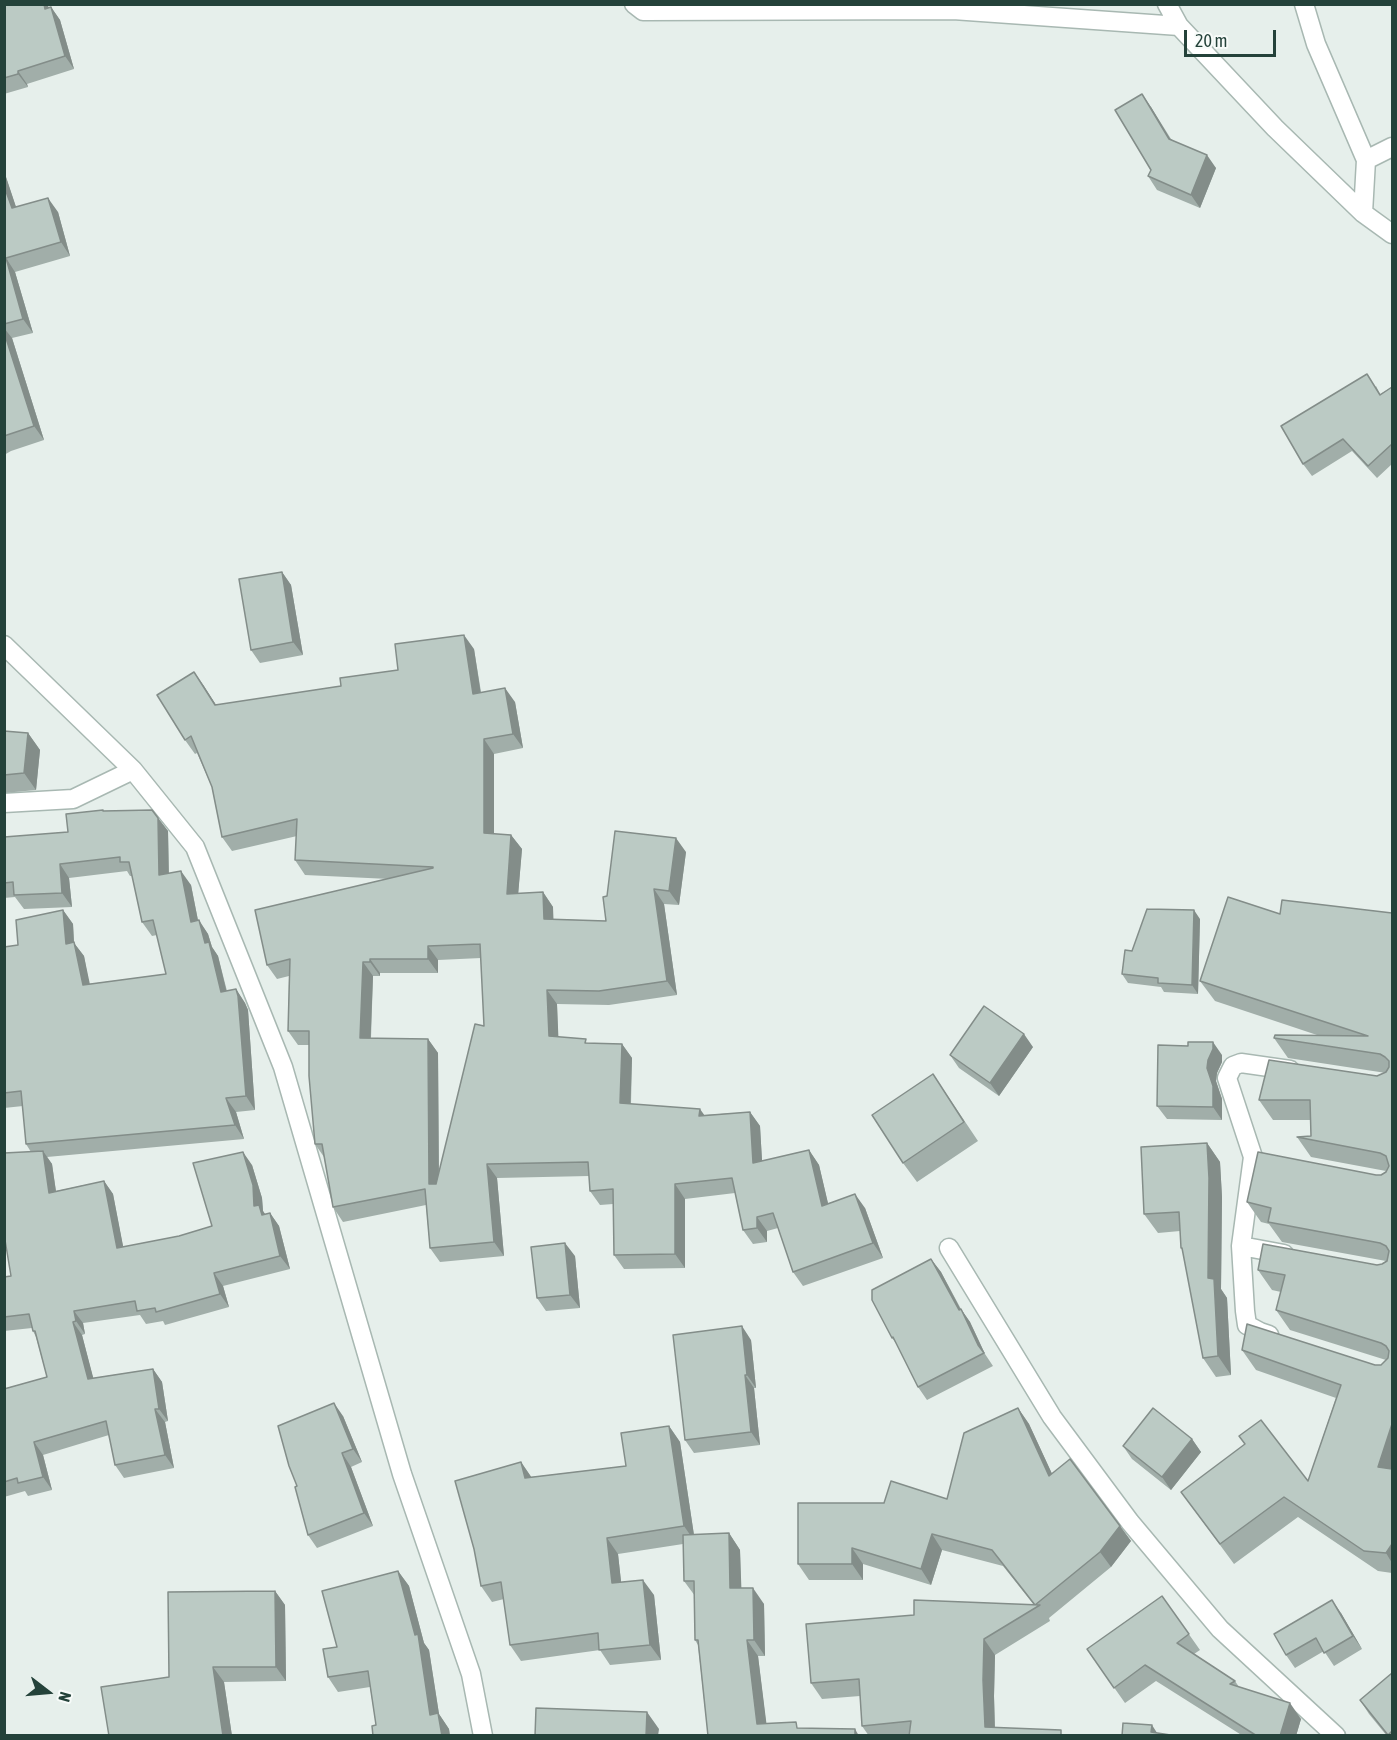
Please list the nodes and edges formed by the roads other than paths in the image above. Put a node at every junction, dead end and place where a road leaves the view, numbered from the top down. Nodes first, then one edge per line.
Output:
1 (634, 4) edge
2 (1167, 4) edge
3 (1304, 4) edge
4 (1179, 26) junction
5 (1392, 147) edge
6 (1366, 160) junction
7 (1363, 213) junction
8 (1392, 234) edge
9 (4, 645) edge
10 (133, 770) junction
11 (4, 803) edge
12 (1311, 1073) edge
13 (1241, 1246) junction
14 (949, 1248) dead end
15 (1299, 1257) edge
16 (1282, 1339) edge
17 (483, 1736) edge
18 (1336, 1736) edge

1 - 4 street
2 - 4 street
3 - 6 street
4 - 7 street
5 - 6 street
6 - 7 street
7 - 8 street
9 - 10 street
10 - 11 street
10 - 17 street
12 - 13 street
13 - 15 street
13 - 16 street
14 - 18 street

